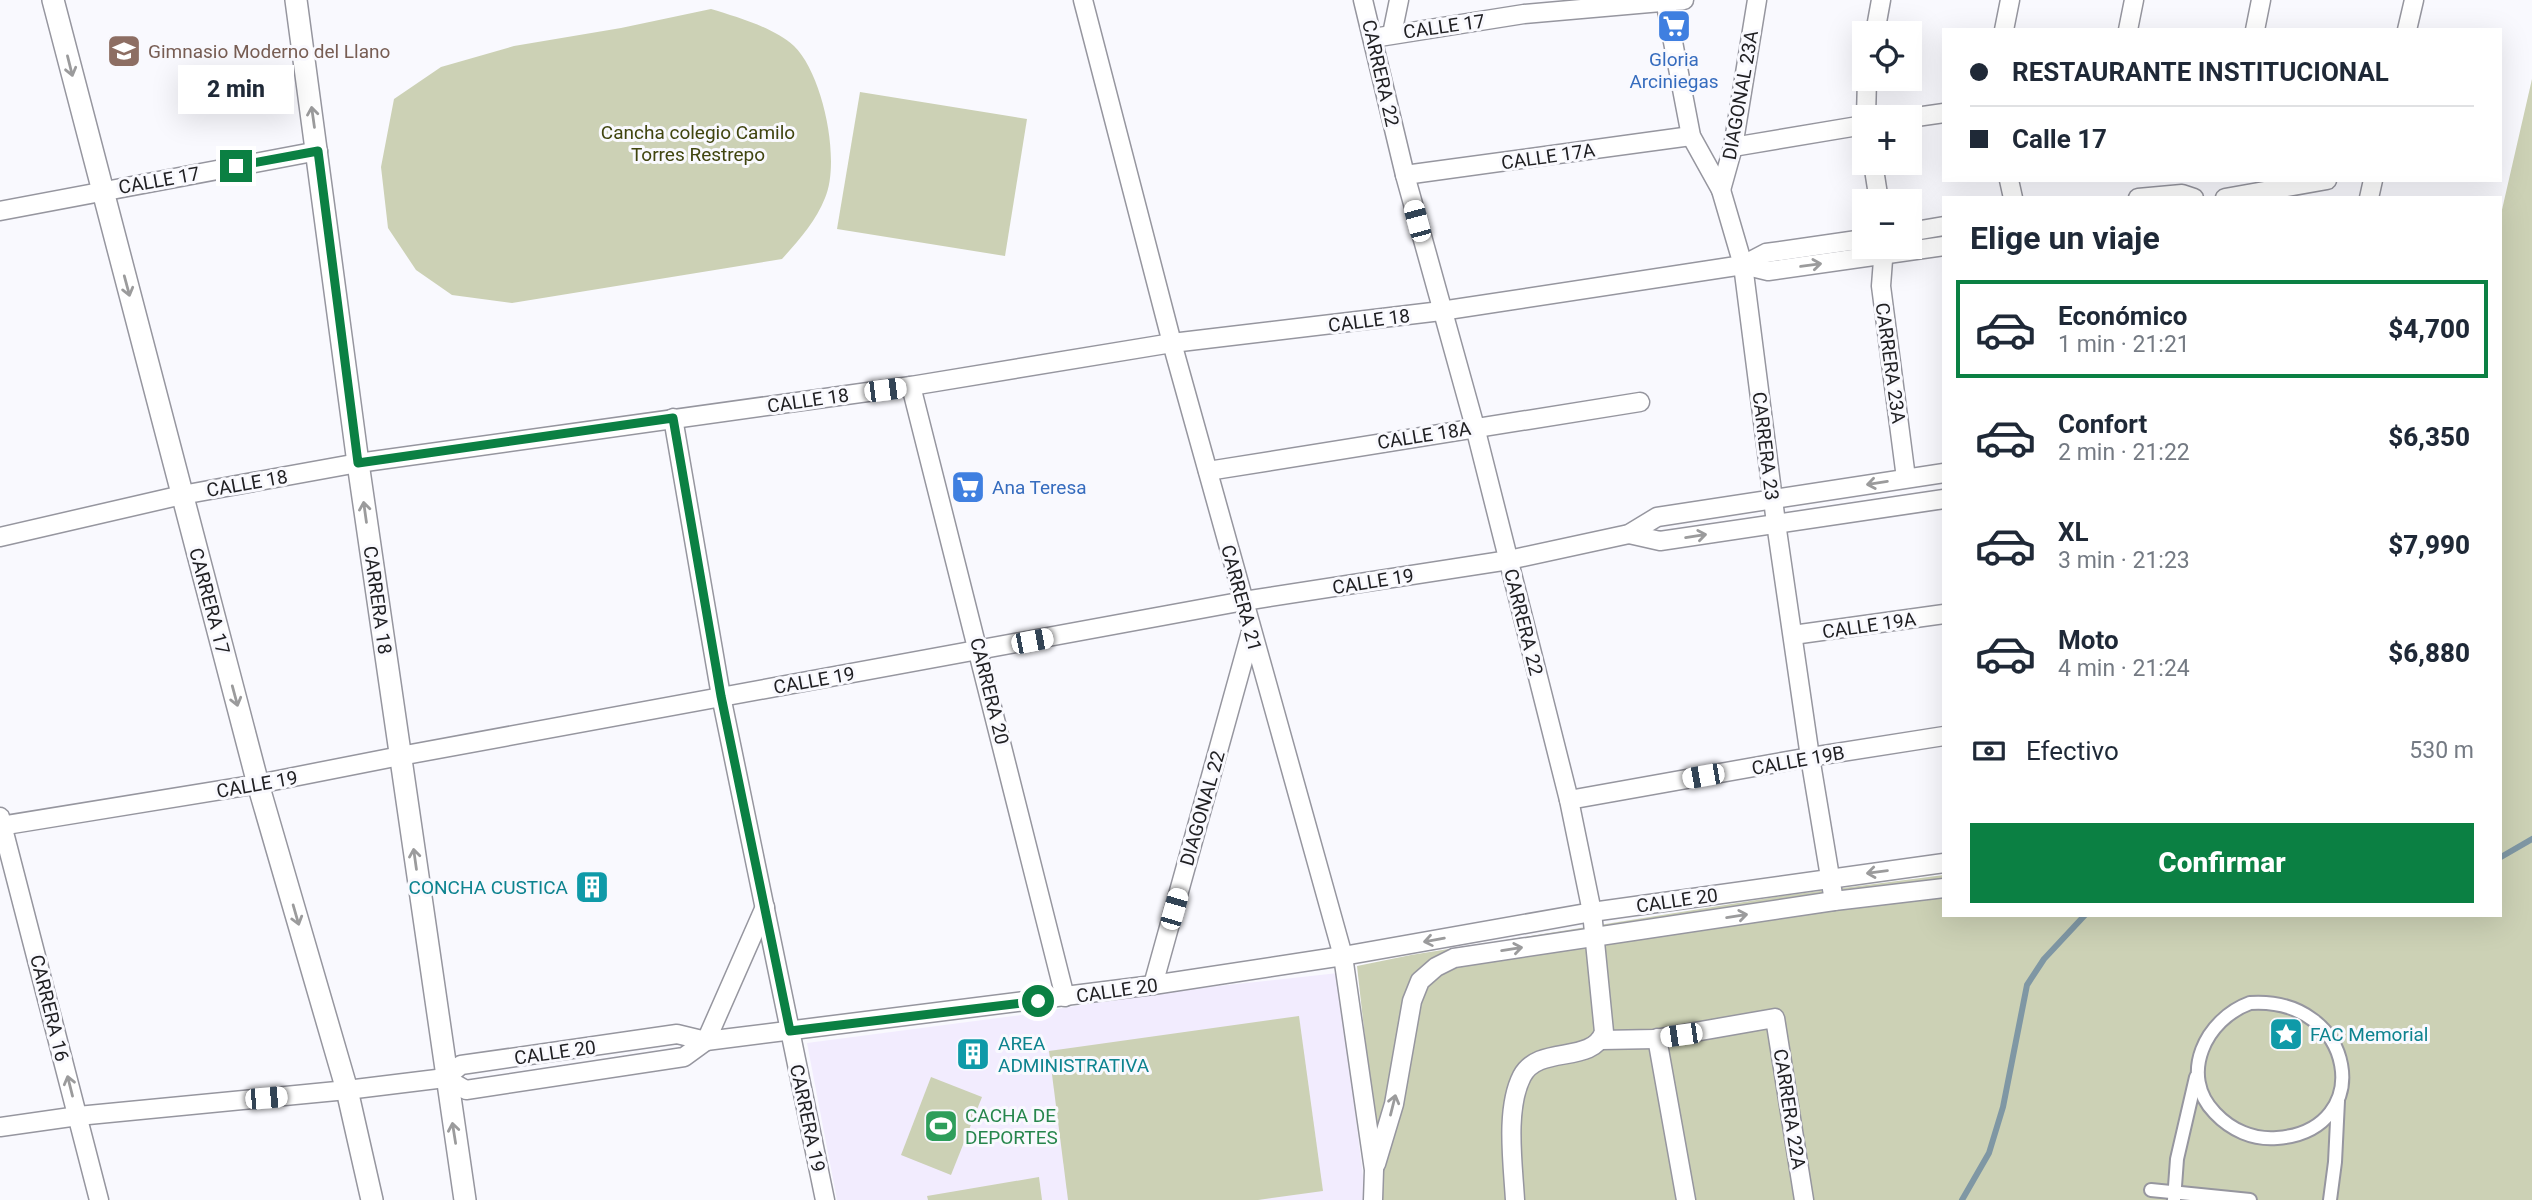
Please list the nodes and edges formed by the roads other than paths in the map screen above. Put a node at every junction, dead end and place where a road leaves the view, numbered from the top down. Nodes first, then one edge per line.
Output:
1 (53, 0) edge
2 (296, 0) edge
3 (1083, 0) edge
4 (1363, 0) edge
5 (1399, 0) edge
6 (1684, 0) edge
7 (1757, 0) edge
8 (1881, 0) edge
9 (2010, 0) edge
10 (2134, 0) edge
11 (2261, 0) edge
12 (2414, 0) edge
13 (1665, 1) edge
14 (1526, 7) edge
15 (1877, 21) edge
16 (2004, 28) edge
17 (2128, 28) edge
18 (2255, 28) edge
19 (2407, 28) edge
20 (1392, 34) junction
21 (1373, 38) junction
22 (1942, 113) edge
23 (1922, 116) edge
24 (1852, 127) edge
25 (1691, 136) junction
26 (1733, 147) junction
27 (318, 151) junction
28 (1405, 175) junction
29 (2316, 182) edge
30 (101, 190) junction
31 (1721, 190) junction
32 (2160, 196) edge
33 (2188, 196) edge
34 (2236, 196) edge
35 (0, 211) edge
36 (1942, 226) edge
37 (1922, 230) edge
38 (1852, 241) edge
39 (1942, 246) edge
40 (1922, 248) edge
41 (1852, 257) edge
42 (1883, 259) edge
43 (1744, 265) junction
44 (1441, 311) junction
45 (1172, 343) junction
46 (911, 386) junction
47 (1640, 402) dead end
48 (673, 418) junction
49 (1475, 427) junction
50 (358, 463) junction
51 (1208, 471) junction
52 (1942, 473) edge
53 (1906, 478) junction
54 (182, 495) junction
55 (1942, 499) edge
56 (1774, 500) junction
57 (1776, 523) junction
58 (1629, 534) junction
59 (0, 537) edge
60 (1509, 560) junction
61 (1244, 601) junction
62 (1942, 614) edge
63 (1251, 632) junction
64 (1793, 635) junction
65 (980, 650) junction
66 (721, 696) junction
67 (1942, 736) edge
68 (400, 756) junction
69 (1810, 757) junction
70 (258, 785) junction
71 (1569, 800) junction
72 (1, 823) edge
73 (1942, 863) edge
74 (1830, 877) junction
75 (1942, 888) edge
76 (1834, 901) junction
77 (765, 907) junction
78 (1592, 912) junction
79 (1595, 937) junction
80 (1343, 956) junction
81 (1153, 985) junction
82 (1065, 997) junction
83 (790, 1031) junction
84 (1657, 1038) junction
85 (1601, 1040) junction
86 (706, 1041) junction
87 (2198, 1064) junction
88 (445, 1078) junction
89 (347, 1090) junction
90 (2339, 1094) junction
91 (78, 1116) junction
92 (0, 1127) edge
93 (1374, 1170) junction
94 (2151, 1190) dead end
95 (2174, 1196) edge
96 (99, 1200) edge
97 (372, 1200) edge
98 (465, 1200) edge
99 (825, 1200) edge
100 (1373, 1200) edge
101 (1515, 1200) edge
102 (1686, 1200) edge
103 (1804, 1200) edge
104 (2249, 1200) edge
105 (2330, 1200) edge

1 -> 30 street, CARRERA 17
27 -> 2 street, CARRERA 18
3 - 45 street, CARRERA 21
4 - 21 street, CARRERA 22
5 - 20 street
6 - 13 street, CALLE 17
7 - 26 street, DIAGONAL 23A
8 - 15 street
9 - 16 street
10 - 17 street
11 - 18 street
12 - 19 street
13 - 14 street, CALLE 17
13 - 25 street, CARRERA 23
14 - 20 street, CALLE 17
20 - 21 street, CALLE 17
21 - 28 street, CARRERA 22
22 - 23 street
24 - 26 street
25 - 28 street, CALLE 17A
25 - 31 street, CARRERA 23
26 - 31 street, DIAGONAL 23A
27 - 30 street, CALLE 17
27 - 50 street, CARRERA 18
28 - 44 street, CARRERA 22
29 - 34 street
30 - 35 street, CALLE 17
30 -> 54 street, CARRERA 17
31 - 43 street, CARRERA 23
32 - 33 street
36 - 37 street
38 - 43 street, CALLE 18
39 - 40 street, CALLE 18
43 -> 41 street, CALLE 18
42 - 53 street, CARRERA 23A
43 - 44 street, CALLE 18
43 - 56 street, CARRERA 23
44 - 45 street, CALLE 18
44 - 49 street, CARRERA 22
45 - 46 street, CALLE 18
45 - 51 street, CARRERA 21
46 - 48 street, CALLE 18
46 - 65 street, CARRERA 20
47 - 49 street, CALLE 18A
48 - 50 street, CALLE 18
48 - 66 street, CARRERA 19
49 - 51 street, CALLE 18A
49 - 60 street, CARRERA 22
50 - 54 street, CALLE 18
68 -> 50 street, CARRERA 18
51 - 61 street, CARRERA 21
52 - 53 street, CALLE 19
53 -> 56 street, CALLE 19
54 - 59 street, CALLE 18
54 -> 70 street, CARRERA 17
55 - 57 street, CALLE 19
56 - 57 street, CARRERA 23
56 - 58 street, CALLE 19
58 -> 57 street, CALLE 19
57 - 64 street, CARRERA 23
58 - 60 street, CALLE 19
60 - 61 street, CALLE 19
60 - 71 street, CARRERA 22
61 - 63 street, CARRERA 21
61 - 65 street, CALLE 19
62 - 64 street, CALLE 19A
63 - 80 street, CARRERA 21
63 - 81 street, DIAGONAL 22
64 - 69 street, CARRERA 23
65 - 66 street, CALLE 19
65 - 82 street, CARRERA 20
66 - 68 street, CALLE 19
66 - 77 street, CARRERA 19
67 - 69 street, CALLE 19B
68 - 70 street, CALLE 19
88 -> 68 street, CARRERA 18
69 - 71 street, CALLE 19B
69 - 74 street, CARRERA 23
70 - 72 street, CALLE 19
70 -> 89 street, CARRERA 17
71 - 78 street, CARRERA 22
91 -> 72 street, CARRERA 16
73 -> 74 street, CALLE 20
74 - 76 street, CARRERA 23
74 - 78 street, CALLE 20
75 - 76 street
79 -> 76 street
77 - 83 street, CARRERA 19
77 - 86 street
78 - 79 street, CARRERA 22
78 -> 80 street, CALLE 20
79 - 85 street, CARRERA 22
93 -> 79 street
80 - 81 street, CALLE 20
80 - 93 street, CARRERA 21
81 - 82 street, CALLE 20
82 - 83 street, CALLE 20
83 - 86 street, CALLE 20
83 - 99 street, CARRERA 19
84 - 85 street
84 - 102 street
84 - 103 street, CARRERA 22A
85 - 101 street
86 - 88 street, CALLE 20
86 - 88 street
87 - 90 street
87 - 90 street
87 - 95 street
88 - 89 street, CALLE 20
98 -> 88 street, CARRERA 18
89 - 91 street, CALLE 20
89 - 97 street, CARRERA 17
90 - 105 street
91 - 92 street, CALLE 20
91 - 96 street, CARRERA 16
93 - 100 street, CARRERA 21
94 - 95 street
95 - 104 street

